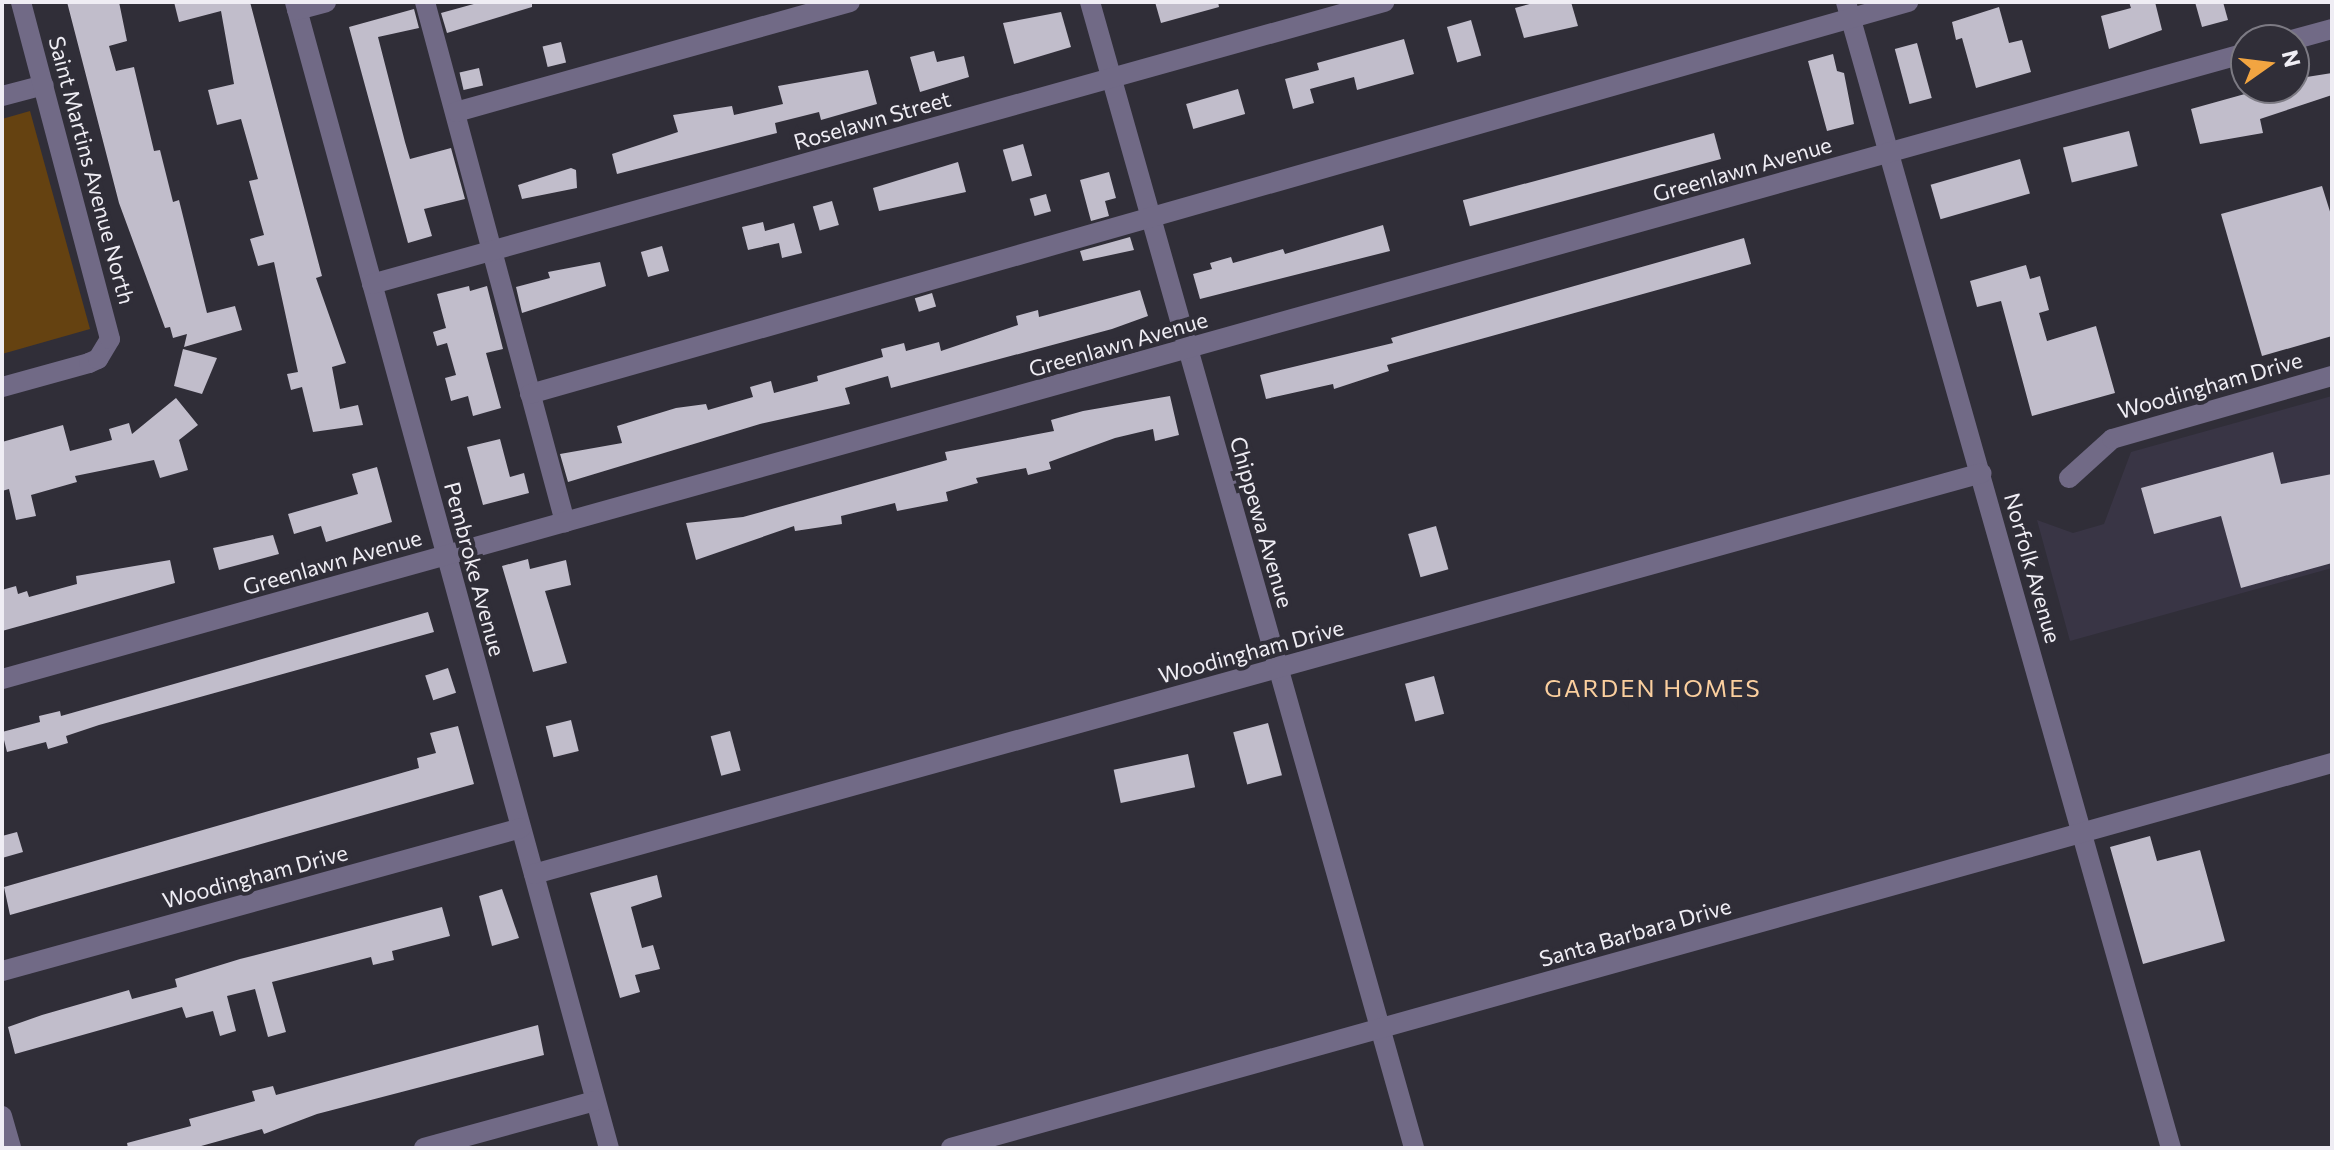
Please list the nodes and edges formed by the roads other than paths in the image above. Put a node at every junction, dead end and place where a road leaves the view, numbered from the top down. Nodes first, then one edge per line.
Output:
1 (21, 2) edge
2 (326, 2) edge
3 (425, 2) edge
4 (850, 2) edge
5 (1090, 2) edge
6 (1384, 2) edge
7 (1908, 2) edge
8 (296, 6) edge
9 (1848, 10) edge
10 (2332, 29) edge
11 (2310, 35) edge
12 (2230, 57) edge
13 (1111, 78) junction
14 (44, 85) junction
15 (2, 96) edge
16 (456, 112) junction
17 (1888, 153) junction
18 (1149, 214) junction
19 (490, 251) junction
20 (372, 284) junction
21 (1187, 349) junction
22 (2332, 376) edge
23 (2, 387) edge
24 (530, 394) junction
25 (1982, 473) junction
26 (2069, 478) dead end
27 (565, 522) junction
28 (446, 555) junction
29 (1280, 668) junction
30 (2, 679) edge
31 (2332, 763) edge
32 (521, 828) junction
33 (2083, 833) junction
34 (534, 874) junction
35 (2, 971) edge
36 (1382, 1028) junction
37 (595, 1101) junction
38 (2, 1116) edge
39 (11, 1148) edge
40 (424, 1148) edge
41 (609, 1148) edge
42 (951, 1148) edge
43 (1414, 1148) edge
44 (2171, 1148) edge

1 - 14 street, Saint Martins Avenue North
2 - 8 street
3 - 16 street
4 - 16 street
5 - 13 street, Chippewa Avenue
6 - 13 street, Roselawn Street
7 - 9 street
8 - 20 street, Pembroke Avenue
9 - 17 street, Norfolk Avenue
9 - 18 street
10 - 11 street
12 - 17 street, Greenlawn Avenue
13 - 18 street, Chippewa Avenue
13 - 19 street, Roselawn Street
14 - 15 street
14 - 23 street, Saint Martins Avenue North
16 - 19 street
17 - 21 street, Greenlawn Avenue
17 - 25 street, Norfolk Avenue
18 - 21 street, Chippewa Avenue
18 - 24 street
19 - 20 street, Roselawn Street
19 - 24 street
20 - 28 street, Pembroke Avenue
21 - 27 street, Greenlawn Avenue
21 - 29 street, Chippewa Avenue
22 - 26 street, Woodingham Drive
24 - 27 street
25 - 29 street, Woodingham Drive
25 - 33 street, Norfolk Avenue
27 - 28 street, Greenlawn Avenue
28 - 30 street, Greenlawn Avenue
28 - 32 street, Pembroke Avenue
29 - 34 street, Woodingham Drive
29 - 36 street, Chippewa Avenue
31 - 33 street, Santa Barbara Drive
32 - 34 street, Pembroke Avenue
32 - 35 street, Woodingham Drive
33 - 36 street, Santa Barbara Drive
33 - 44 street, Norfolk Avenue
34 - 37 street, Pembroke Avenue
36 - 42 street, Santa Barbara Drive
36 - 43 street, Chippewa Avenue
37 - 40 street
37 - 41 street, Pembroke Avenue
38 - 39 street

